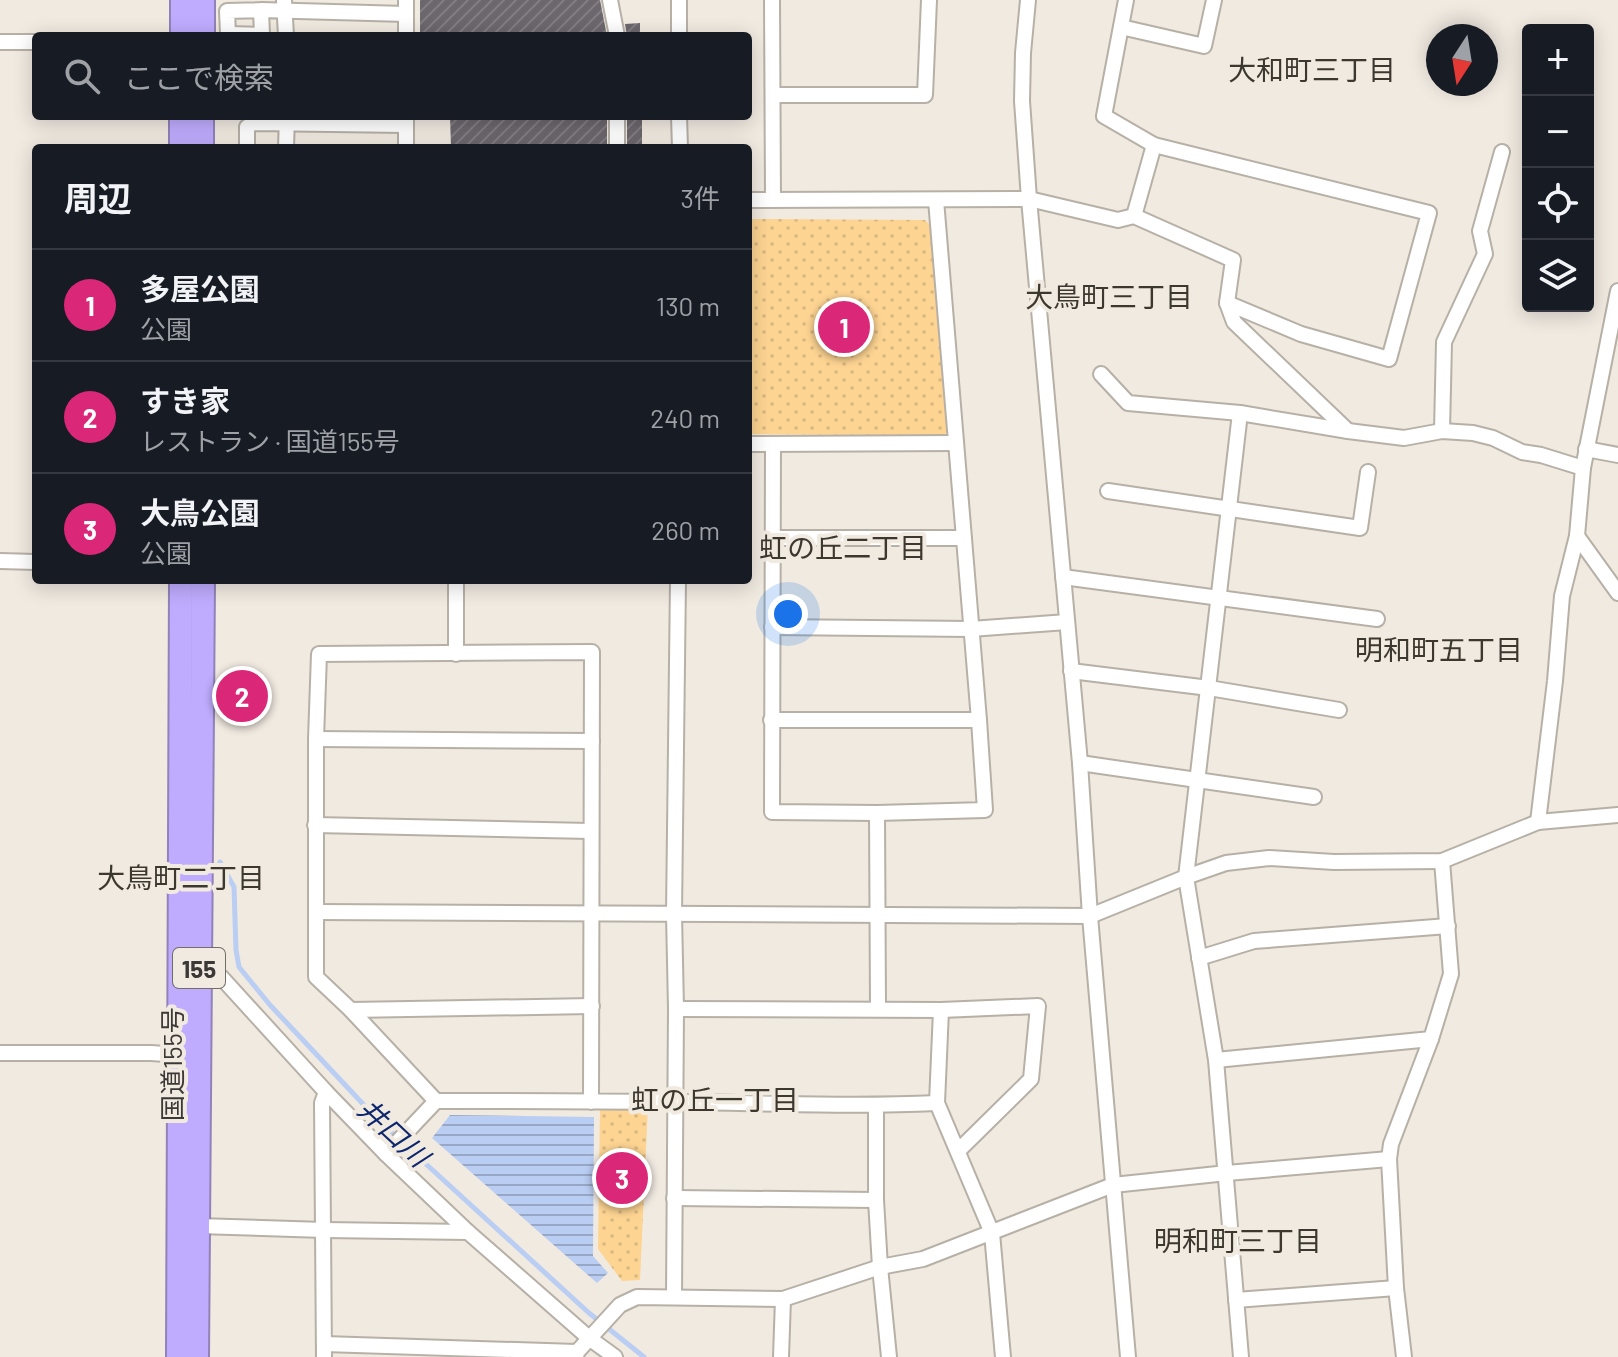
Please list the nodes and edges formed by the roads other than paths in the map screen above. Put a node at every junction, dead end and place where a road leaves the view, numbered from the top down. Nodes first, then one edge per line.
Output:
1 (182, 0) edge
2 (203, 0) edge
3 (610, 0) edge
4 (679, 0) edge
5 (772, 0) edge
6 (929, 0) edge
7 (1028, 0) edge
8 (1126, 0) edge
9 (1214, 0) edge
10 (284, 5) edge
11 (406, 7) edge
12 (261, 10) dead end
13 (1121, 27) junction
14 (182, 32) edge
15 (203, 32) edge
16 (286, 32) edge
17 (406, 32) edge
18 (616, 32) edge
19 (679, 32) edge
20 (0, 42) edge
21 (32, 42) edge
22 (773, 95) junction
23 (181, 120) edge
24 (202, 120) edge
25 (278, 120) edge
26 (287, 120) edge
27 (406, 120) edge
28 (617, 120) edge
29 (679, 120) edge
30 (181, 144) edge
31 (202, 144) edge
32 (247, 144) edge
33 (286, 144) edge
34 (406, 144) edge
35 (617, 144) edge
36 (680, 144) edge
37 (1154, 145) junction
38 (1502, 152) dead end
39 (1029, 199) junction
40 (752, 200) edge
41 (773, 200) junction
42 (936, 200) junction
43 (1134, 216) junction
44 (1618, 291) edge
45 (1227, 303) junction
46 (1101, 374) dead end
47 (1240, 413) junction
48 (1348, 431) junction
49 (1442, 431) junction
50 (956, 443) junction
51 (752, 444) edge
52 (773, 444) junction
53 (1586, 449) junction
54 (1618, 455) edge
55 (1583, 468) junction
56 (1368, 472) dead end
57 (1108, 491) dead end
58 (1229, 509) junction
59 (1577, 536) junction
60 (772, 538) junction
61 (964, 538) junction
62 (0, 561) edge
63 (32, 562) edge
64 (1063, 577) junction
65 (181, 584) edge
66 (203, 584) edge
67 (456, 584) edge
68 (678, 584) edge
69 (1618, 593) edge
70 (1219, 598) junction
71 (1377, 619) dead end
72 (1067, 622) junction
73 (772, 627) junction
74 (971, 629) junction
75 (456, 654) junction
76 (1071, 671) junction
77 (1209, 688) junction
78 (1339, 710) dead end
79 (771, 720) junction
80 (979, 720) junction
81 (316, 739) junction
82 (592, 741) junction
83 (1080, 763) junction
84 (1197, 779) junction
85 (1314, 797) dead end
86 (877, 813) junction
87 (1618, 815) edge
88 (1538, 822) junction
89 (315, 825) junction
90 (590, 831) junction
91 (1442, 861) junction
92 (1186, 877) junction
93 (316, 912) junction
94 (592, 914) junction
95 (674, 914) junction
96 (878, 914) junction
97 (1090, 916) junction
98 (1448, 926) junction
99 (1199, 958) junction
100 (199, 962) junction
101 (592, 1006) junction
102 (676, 1009) junction
103 (878, 1009) junction
104 (351, 1010) junction
105 (941, 1010) junction
106 (1431, 1039) junction
107 (0, 1053) edge
108 (180, 1055) junction
109 (1216, 1060) junction
110 (326, 1092) junction
111 (436, 1101) junction
112 (591, 1102) junction
113 (676, 1102) junction
114 (937, 1103) junction
115 (876, 1106) junction
116 (958, 1151) junction
117 (386, 1154) junction
118 (1389, 1159) junction
119 (1227, 1173) junction
120 (1113, 1185) junction
121 (674, 1198) junction
122 (876, 1200) junction
123 (198, 1226) junction
124 (324, 1230) junction
125 (468, 1232) junction
126 (992, 1233) junction
127 (880, 1267) junction
128 (1396, 1288) junction
129 (674, 1297) junction
130 (783, 1299) junction
131 (1236, 1300) junction
132 (589, 1338) junction
133 (324, 1350) edge
134 (576, 1355) edge
135 (178, 1357) edge
136 (197, 1357) edge
137 (615, 1357) edge
138 (781, 1357) edge
139 (889, 1357) edge
140 (1003, 1357) edge
141 (1128, 1357) edge
142 (1241, 1357) edge
143 (1404, 1357) edge

1 - 14 highway
2 - 15 highway
3 - 18 street
4 - 19 street
5 - 22 street
6 - 22 street
7 - 39 street
8 - 13 street
9 - 13 street
10 - 11 street
10 - 12 street
10 - 16 street
11 - 17 street
13 - 37 street
20 - 21 street
22 - 41 street
23 - 30 highway
24 - 31 highway
25 - 32 street
26 - 33 street
27 - 34 street
28 - 35 street
29 - 36 street
37 - 43 street
37 - 45 street
38 - 49 street
39 - 42 street
39 - 43 street
39 - 64 street
40 - 41 street
41 - 42 street
42 - 50 street
43 - 45 street
44 - 53 street
45 - 48 street
46 - 47 street
47 - 48 street
47 - 58 street
48 - 49 street
49 - 55 street
50 - 52 street
50 - 61 street
51 - 52 street
52 - 60 street
53 - 54 street
53 - 55 street
55 - 59 street
56 - 58 street
57 - 58 street
58 - 70 street
59 - 69 street
59 - 88 street
60 - 61 street
60 - 73 street
61 - 74 street
62 - 63 street
64 - 70 street
64 - 72 street
65 - 108 highway, 国道155号 / 155
66 - 100 highway, 国道155号 / 155
67 - 75 street
68 - 95 street
70 - 71 street
70 - 77 street
72 - 74 street
72 - 76 street
73 - 74 street
73 - 79 street
74 - 80 street
75 - 81 street
75 - 82 street
76 - 77 street
76 - 83 street
77 - 78 street
77 - 84 street
79 - 80 street
79 - 86 street
80 - 86 street
81 - 82 street
81 - 89 street
82 - 90 street
83 - 84 street
83 - 97 street
84 - 85 street
84 - 92 street
86 - 96 street
87 - 88 street
88 - 91 street
89 - 90 street
89 - 93 street
90 - 94 street
91 - 92 street
91 - 98 street
92 - 97 street
92 - 99 street
93 - 94 street
93 - 104 street
94 - 95 street
94 - 101 street
95 - 96 street
95 - 102 street
96 - 97 street
96 - 103 street
97 - 120 street
98 - 99 street
98 - 106 street
99 - 109 street
100 - 110 street
100 - 123 highway, 国道155号 / 155
101 - 104 street
101 - 112 street
102 - 103 street
102 - 113 street
103 - 105 street
104 - 111 street
105 - 114 street
105 - 116 street
106 - 109 street
106 - 118 street
107 - 108 street
108 - 135 highway, 国道155号 / 155
109 - 119 street
110 - 117 street
110 - 124 street
111 - 112 street
111 - 117 street
112 - 113 street
113 - 115 street
113 - 121 street
114 - 115 street
114 - 116 street
115 - 122 street
116 - 126 street
117 - 125 street
118 - 119 street
118 - 128 street
119 - 120 street
119 - 131 street
120 - 126 street
120 - 141 street
121 - 122 street
121 - 129 street
122 - 127 street
123 - 124 street
123 - 136 highway, 国道155号 / 155
124 - 125 street
124 - 133 street
125 - 132 street
126 - 127 street
126 - 140 street
127 - 130 street
127 - 139 street
128 - 131 street
128 - 143 street
129 - 130 street
129 - 132 street
130 - 138 street
131 - 142 street
132 - 134 street
132 - 137 street
133 - 134 street

